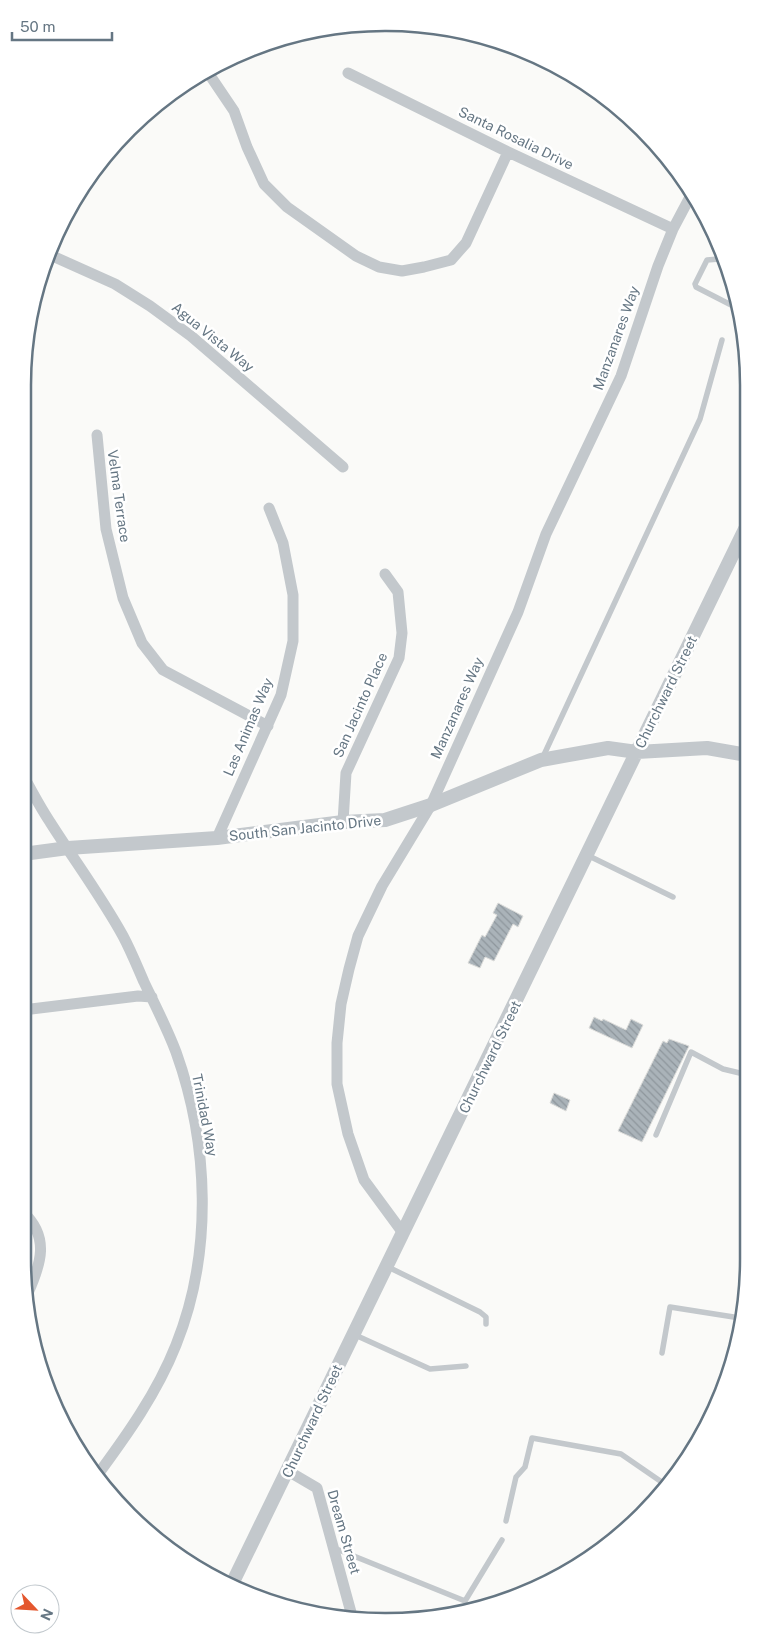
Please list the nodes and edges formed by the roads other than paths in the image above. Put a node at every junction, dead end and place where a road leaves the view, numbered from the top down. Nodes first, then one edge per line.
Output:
1 (348, 73) dead end
2 (211, 77) edge
3 (508, 152) junction
4 (688, 201) edge
5 (673, 229) junction
6 (55, 257) edge
7 (717, 260) edge
8 (730, 304) edge
9 (722, 340) dead end
10 (97, 435) dead end
11 (344, 467) dead end
12 (269, 508) dead end
13 (740, 539) edge
14 (385, 574) dead end
15 (268, 726) junction
16 (637, 752) junction
17 (740, 754) edge
18 (541, 760) junction
19 (31, 790) edge
20 (431, 805) junction
21 (343, 822) junction
22 (216, 838) junction
23 (68, 848) junction
24 (31, 853) edge
25 (587, 855) junction
26 (673, 896) dead end
27 (152, 997) junction
28 (31, 1009) edge
29 (740, 1073) edge
30 (656, 1135) dead end
31 (31, 1221) edge
32 (403, 1233) junction
33 (386, 1266) junction
34 (32, 1283) edge
35 (735, 1317) edge
36 (486, 1324) dead end
37 (353, 1334) junction
38 (662, 1352) dead end
39 (466, 1366) dead end
40 (101, 1470) edge
41 (288, 1470) junction
42 (661, 1481) edge
43 (506, 1521) dead end
44 (502, 1540) dead end
45 (334, 1548) junction
46 (235, 1579) edge
47 (351, 1611) edge

1 - 3 street, Santa Rosalia Drive
2 - 3 street
3 - 5 street, Santa Rosalia Drive
4 - 5 street, Manzanares Way
5 - 20 street, Manzanares Way
6 - 11 street, Agua Vista Way
7 - 8 lane
9 - 18 lane
10 - 15 street, Velma Terrace
12 - 15 street, Las Animas Way
13 - 16 street, Churchward Street
14 - 21 street, San Jacinto Place
15 - 22 street, Las Animas Way
16 - 17 street, South San Jacinto Drive
16 - 18 street, South San Jacinto Drive
16 - 25 street, Churchward Street
18 - 20 street, South San Jacinto Drive
19 - 23 street, Trinidad Way
20 - 21 street, South San Jacinto Drive
20 - 32 street, Manzanares Way
21 - 22 street, South San Jacinto Drive
22 - 23 street, South San Jacinto Drive
23 - 24 street, South San Jacinto Drive
23 - 27 street, Trinidad Way
25 - 26 lane
25 - 32 street, Churchward Street
27 - 28 street
27 - 40 street, Trinidad Way
29 - 30 lane
31 - 34 street
32 - 33 street, Churchward Street
33 - 36 lane
33 - 37 street, Churchward Street
35 - 38 lane
37 - 39 lane
37 - 41 street, Churchward Street
41 - 45 street, Dream Street
41 - 46 street, Churchward Street
42 - 43 lane
44 - 45 lane
45 - 47 street, Dream Street

